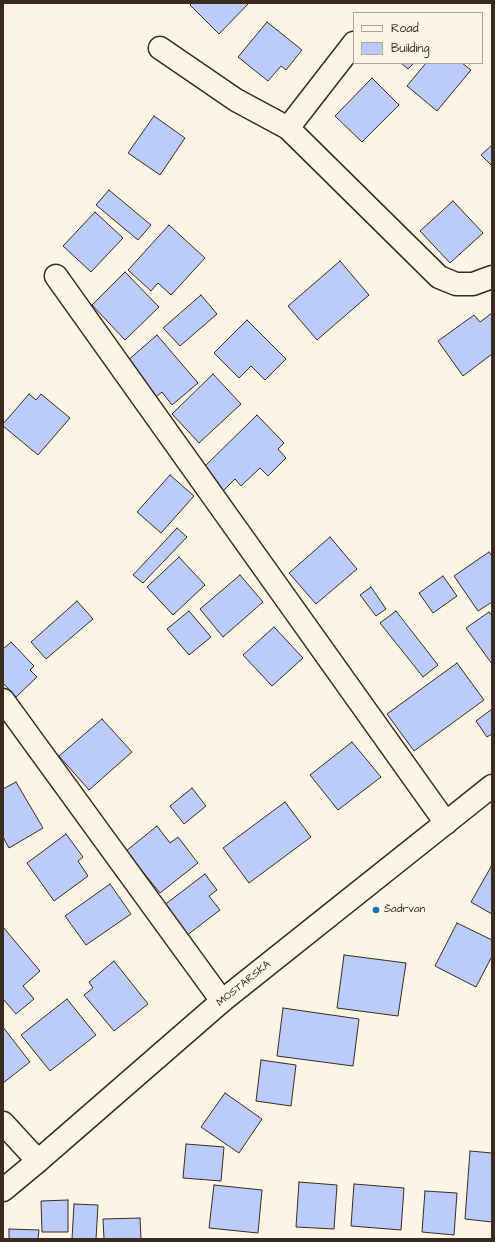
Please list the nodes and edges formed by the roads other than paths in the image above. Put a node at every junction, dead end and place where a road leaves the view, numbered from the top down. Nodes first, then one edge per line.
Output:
1 (353, 44) edge
2 (160, 48) dead end
3 (288, 128) junction
4 (56, 276) dead end
5 (492, 277) edge
6 (3, 700) edge
7 (492, 786) edge
8 (446, 823) junction
9 (222, 1001) junction
10 (3, 1123) edge
11 (38, 1161) junction
12 (3, 1190) edge

1 - 3 street
2 - 3 street
3 - 5 street
4 - 8 street
6 - 9 street
7 - 8 street, MOSTARSKA
8 - 9 street, MOSTARSKA
9 - 11 street, MOSTARSKA
10 - 11 street
11 - 12 street, MOSTARSKA

